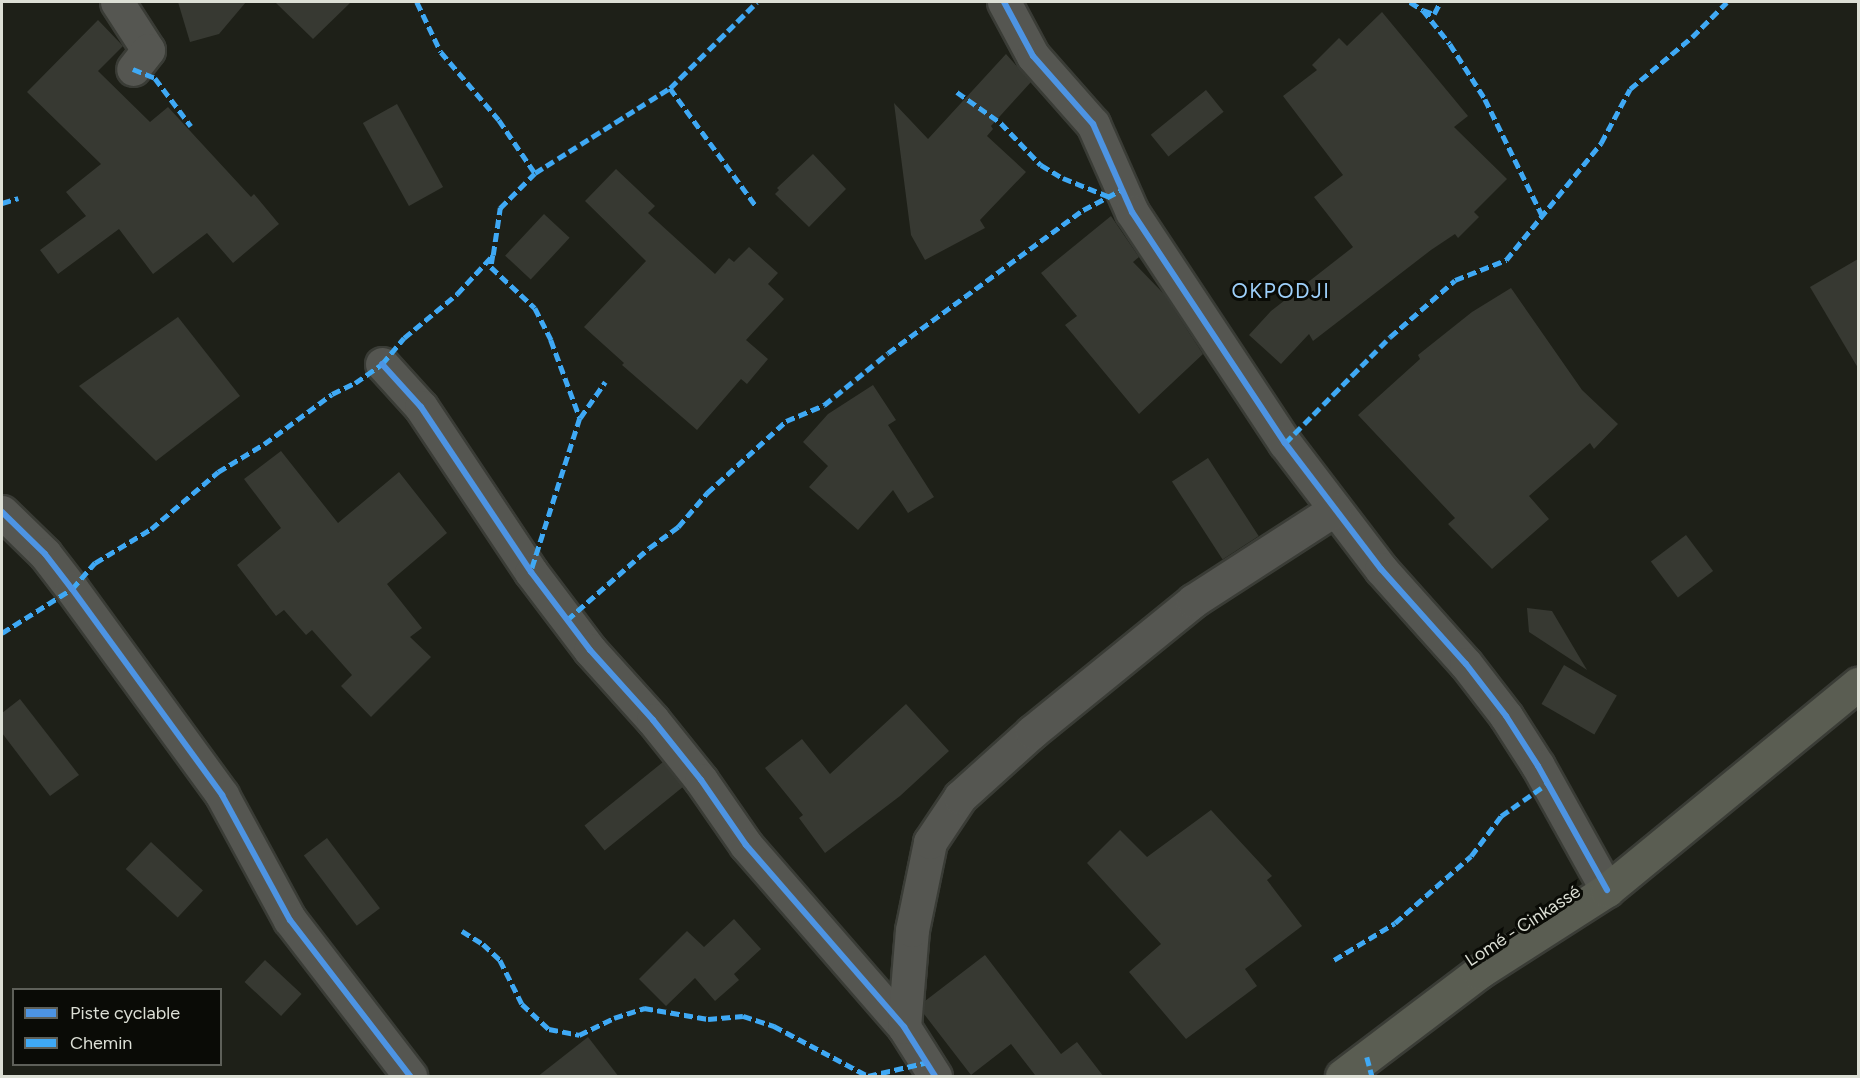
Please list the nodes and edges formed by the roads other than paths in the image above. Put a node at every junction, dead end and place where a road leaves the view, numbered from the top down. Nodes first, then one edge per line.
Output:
1 (117, 2) edge
2 (1004, 2) edge
3 (133, 69) dead end
4 (382, 364) dead end
5 (1335, 509) junction
6 (2, 512) edge
7 (1858, 684) edge
8 (1606, 890) junction
9 (904, 1027) junction
10 (410, 1077) edge
11 (934, 1077) edge
12 (1342, 1077) edge

1 - 3 street
2 - 5 street
4 - 9 street
5 - 8 street
5 - 9 street
6 - 10 street
7 - 8 highway, Lomé - Cinkassé
8 - 12 highway, Lomé - Cinkassé
9 - 11 street

